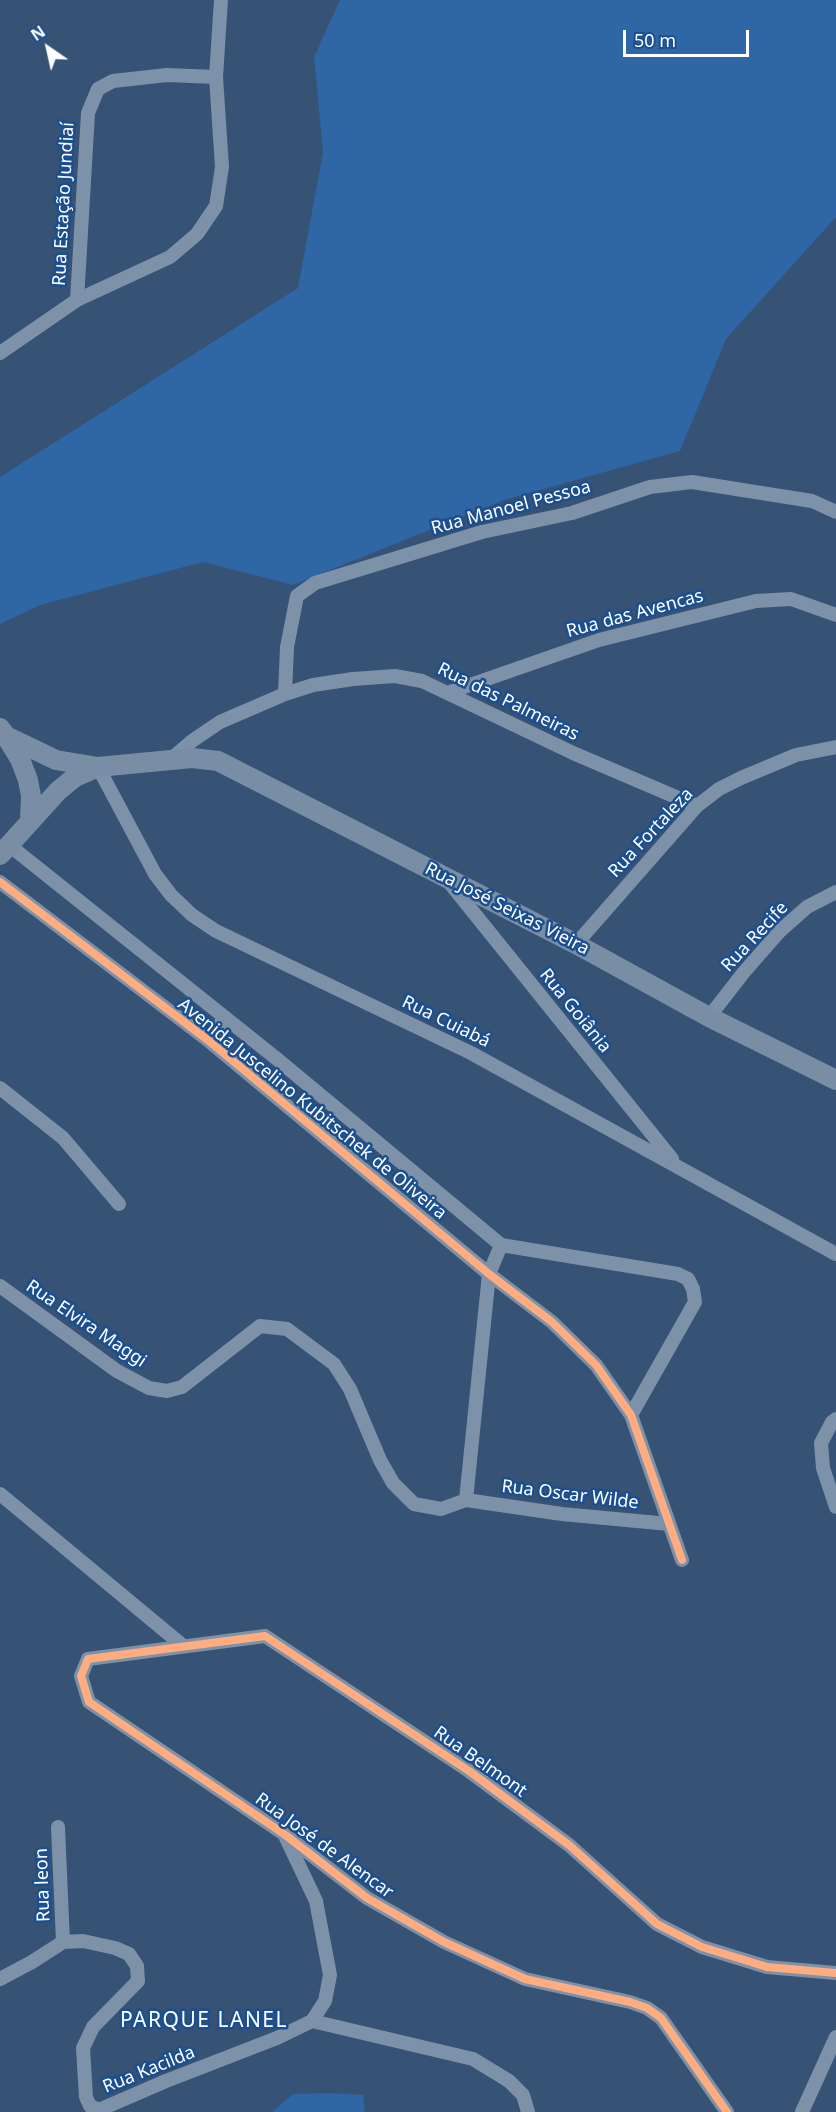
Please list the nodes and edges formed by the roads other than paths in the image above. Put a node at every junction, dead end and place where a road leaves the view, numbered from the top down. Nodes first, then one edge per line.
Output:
1 (221, 0) edge
2 (216, 77) junction
3 (77, 300) junction
4 (0, 353) edge
5 (836, 513) edge
6 (836, 615) edge
7 (447, 693) junction
8 (285, 694) junction
9 (3, 732) edge
10 (836, 747) edge
11 (171, 759) junction
12 (98, 767) junction
13 (697, 806) junction
14 (30, 820) junction
15 (4, 850) edge
16 (446, 878) junction
17 (0, 882) edge
18 (836, 892) edge
19 (576, 944) junction
20 (225, 1017) junction
21 (709, 1017) junction
22 (209, 1041) junction
23 (836, 1080) edge
24 (0, 1088) edge
25 (677, 1165) junction
26 (119, 1204) dead end
27 (501, 1245) junction
28 (836, 1254) edge
29 (489, 1274) junction
30 (0, 1286) edge
31 (631, 1415) junction
32 (836, 1419) edge
33 (0, 1494) edge
34 (466, 1500) junction
35 (836, 1508) edge
36 (669, 1524) junction
37 (682, 1560) dead end
38 (182, 1646) junction
39 (88, 1659) joint
40 (58, 1827) dead end
41 (284, 1834) junction
42 (63, 1942) junction
43 (836, 1973) edge
44 (0, 1979) edge
45 (312, 2021) junction
46 (836, 2037) edge
47 (528, 2112) edge
48 (727, 2112) edge
49 (802, 2112) edge

1 - 2 street
2 - 3 street
2 - 3 street, Rua Estação Jundiaí
3 - 4 street
5 - 8 street, Rua Manoel Pessoa
6 - 7 street, Rua das Avencas
7 - 8 street, Rua das Palmeiras
7 - 13 street, Rua das Palmeiras
8 - 11 street, Rua das Palmeiras
9 - 12 street
9 - 14 street
10 - 13 street, Rua Fortaleza
11 - 12 street, Rua José Seixas Vieira
11 - 16 street, Rua José Seixas Vieira
12 - 14 street
12 - 25 street, Rua Cuiabá
13 - 19 street, Rua Fortaleza
14 - 15 street
15 - 20 street, Avenida Juscelino Kubitschek de Oliveira
16 - 19 street, Rua José Seixas Vieira
16 - 25 street, Rua Goiânia
17 - 22 street, Avenida Juscelino Kubitschek de Oliveira
18 - 21 street, Rua Recife
19 - 21 street, Rua José Seixas Vieira
20 - 22 street
20 - 27 street, Avenida Juscelino Kubitschek de Oliveira
21 - 23 street, Rua José Seixas Vieira
22 - 29 street, Avenida Juscelino Kubitschek de Oliveira
24 - 26 street
25 - 28 street, Rua Cuiabá
27 - 29 street
27 - 31 street
29 - 31 street, Avenida Juscelino Kubitschek de Oliveira
29 - 34 street
30 - 34 street, Rua Elvira Maggi
31 - 36 street, Avenida Juscelino Kubitschek de Oliveira
32 - 35 street
33 - 38 street
34 - 36 street, Rua Oscar Wilde
36 - 37 street, Avenida Juscelino Kubitschek de Oliveira
38 - 39 street, Rua Belmont
38 - 43 street, Rua Belmont
39 - 41 street, Rua José de Alencar
40 - 42 street, Rua leon
41 - 45 street
41 - 48 street, Rua José de Alencar
42 - 44 street
42 - 45 street, Rua Kacilda
45 - 47 street
46 - 49 street

